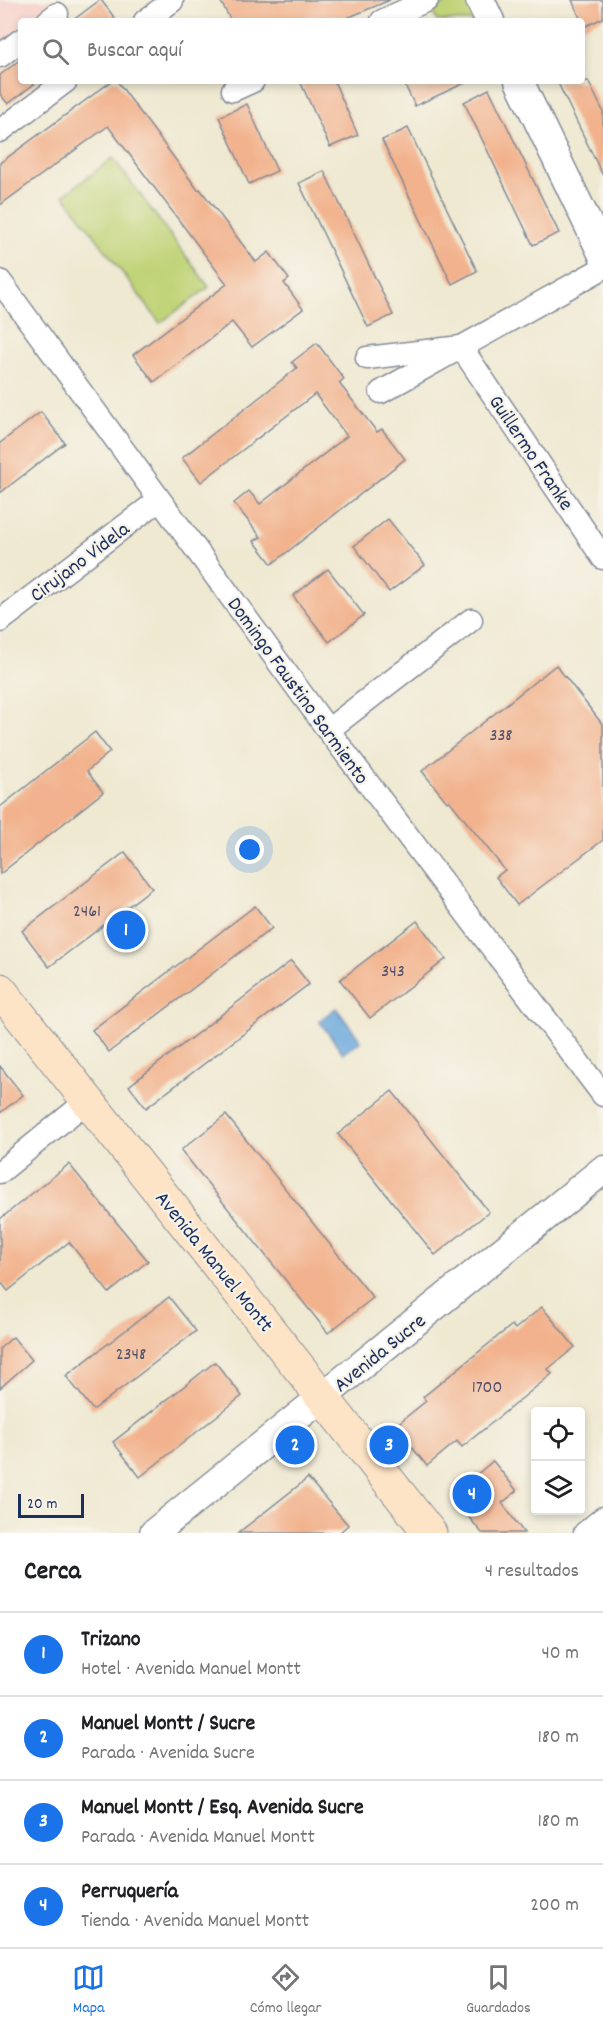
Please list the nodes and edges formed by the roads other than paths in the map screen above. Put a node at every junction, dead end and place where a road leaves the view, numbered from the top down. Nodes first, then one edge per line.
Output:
1 (427, 0) edge
2 (480, 0) edge
3 (172, 1) edge
4 (149, 18) edge
5 (388, 18) edge
6 (489, 18) edge
7 (18, 42) edge
8 (0, 56) edge
9 (62, 84) edge
10 (520, 84) edge
11 (0, 131) edge
12 (603, 255) edge
13 (603, 268) edge
14 (0, 281) edge
15 (461, 347) junction
16 (367, 358) dead end
17 (381, 392) dead end
18 (159, 500) junction
19 (603, 558) edge
20 (471, 620) dead end
21 (0, 621) edge
22 (328, 730) junction
23 (0, 990) edge
24 (603, 1095) edge
25 (87, 1101) junction
26 (603, 1170) edge
27 (0, 1172) edge
28 (323, 1396) junction
29 (603, 1518) edge
30 (154, 1533) edge
31 (430, 1533) edge
32 (585, 1533) edge

1 - 5 street
2 - 6 street
3 - 4 street
7 - 8 street
9 - 11 street
10 - 12 street
13 - 15 street
14 - 18 street, Domingo Faustino Sarmiento
15 - 16 street
15 - 17 street
15 - 19 street, Guillermo Franke
18 - 21 street, Cirujano Videla
18 - 22 street, Domingo Faustino Sarmiento
20 - 22 street
22 - 24 street, Domingo Faustino Sarmiento
23 - 25 main road, Avenida Manuel Montt
25 - 27 street
25 - 28 main road, Avenida Manuel Montt
26 - 28 street, Avenida Sucre
28 - 30 street, Avenida Sucre
28 - 31 main road, Avenida Manuel Montt
29 - 32 street

